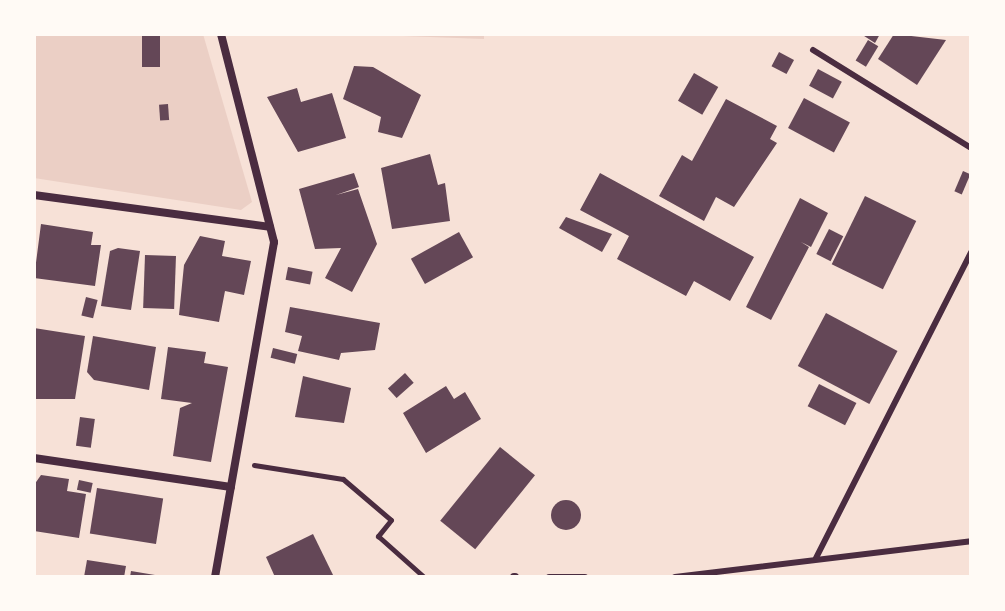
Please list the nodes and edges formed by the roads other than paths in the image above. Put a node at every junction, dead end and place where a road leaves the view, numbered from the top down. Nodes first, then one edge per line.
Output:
1 (221, 34) edge
2 (813, 50) dead end
3 (971, 148) edge
4 (34, 195) edge
5 (270, 227) junction
6 (971, 252) edge
7 (34, 458) edge
8 (231, 487) junction
9 (971, 541) edge
10 (816, 558) junction
11 (215, 577) edge
12 (549, 577) edge
13 (585, 577) edge
14 (675, 577) edge

1 - 5 street
2 - 3 lane
4 - 5 street
5 - 8 street
6 - 10 lane
7 - 8 street
8 - 11 street
9 - 10 lane
10 - 14 lane
12 - 13 lane

